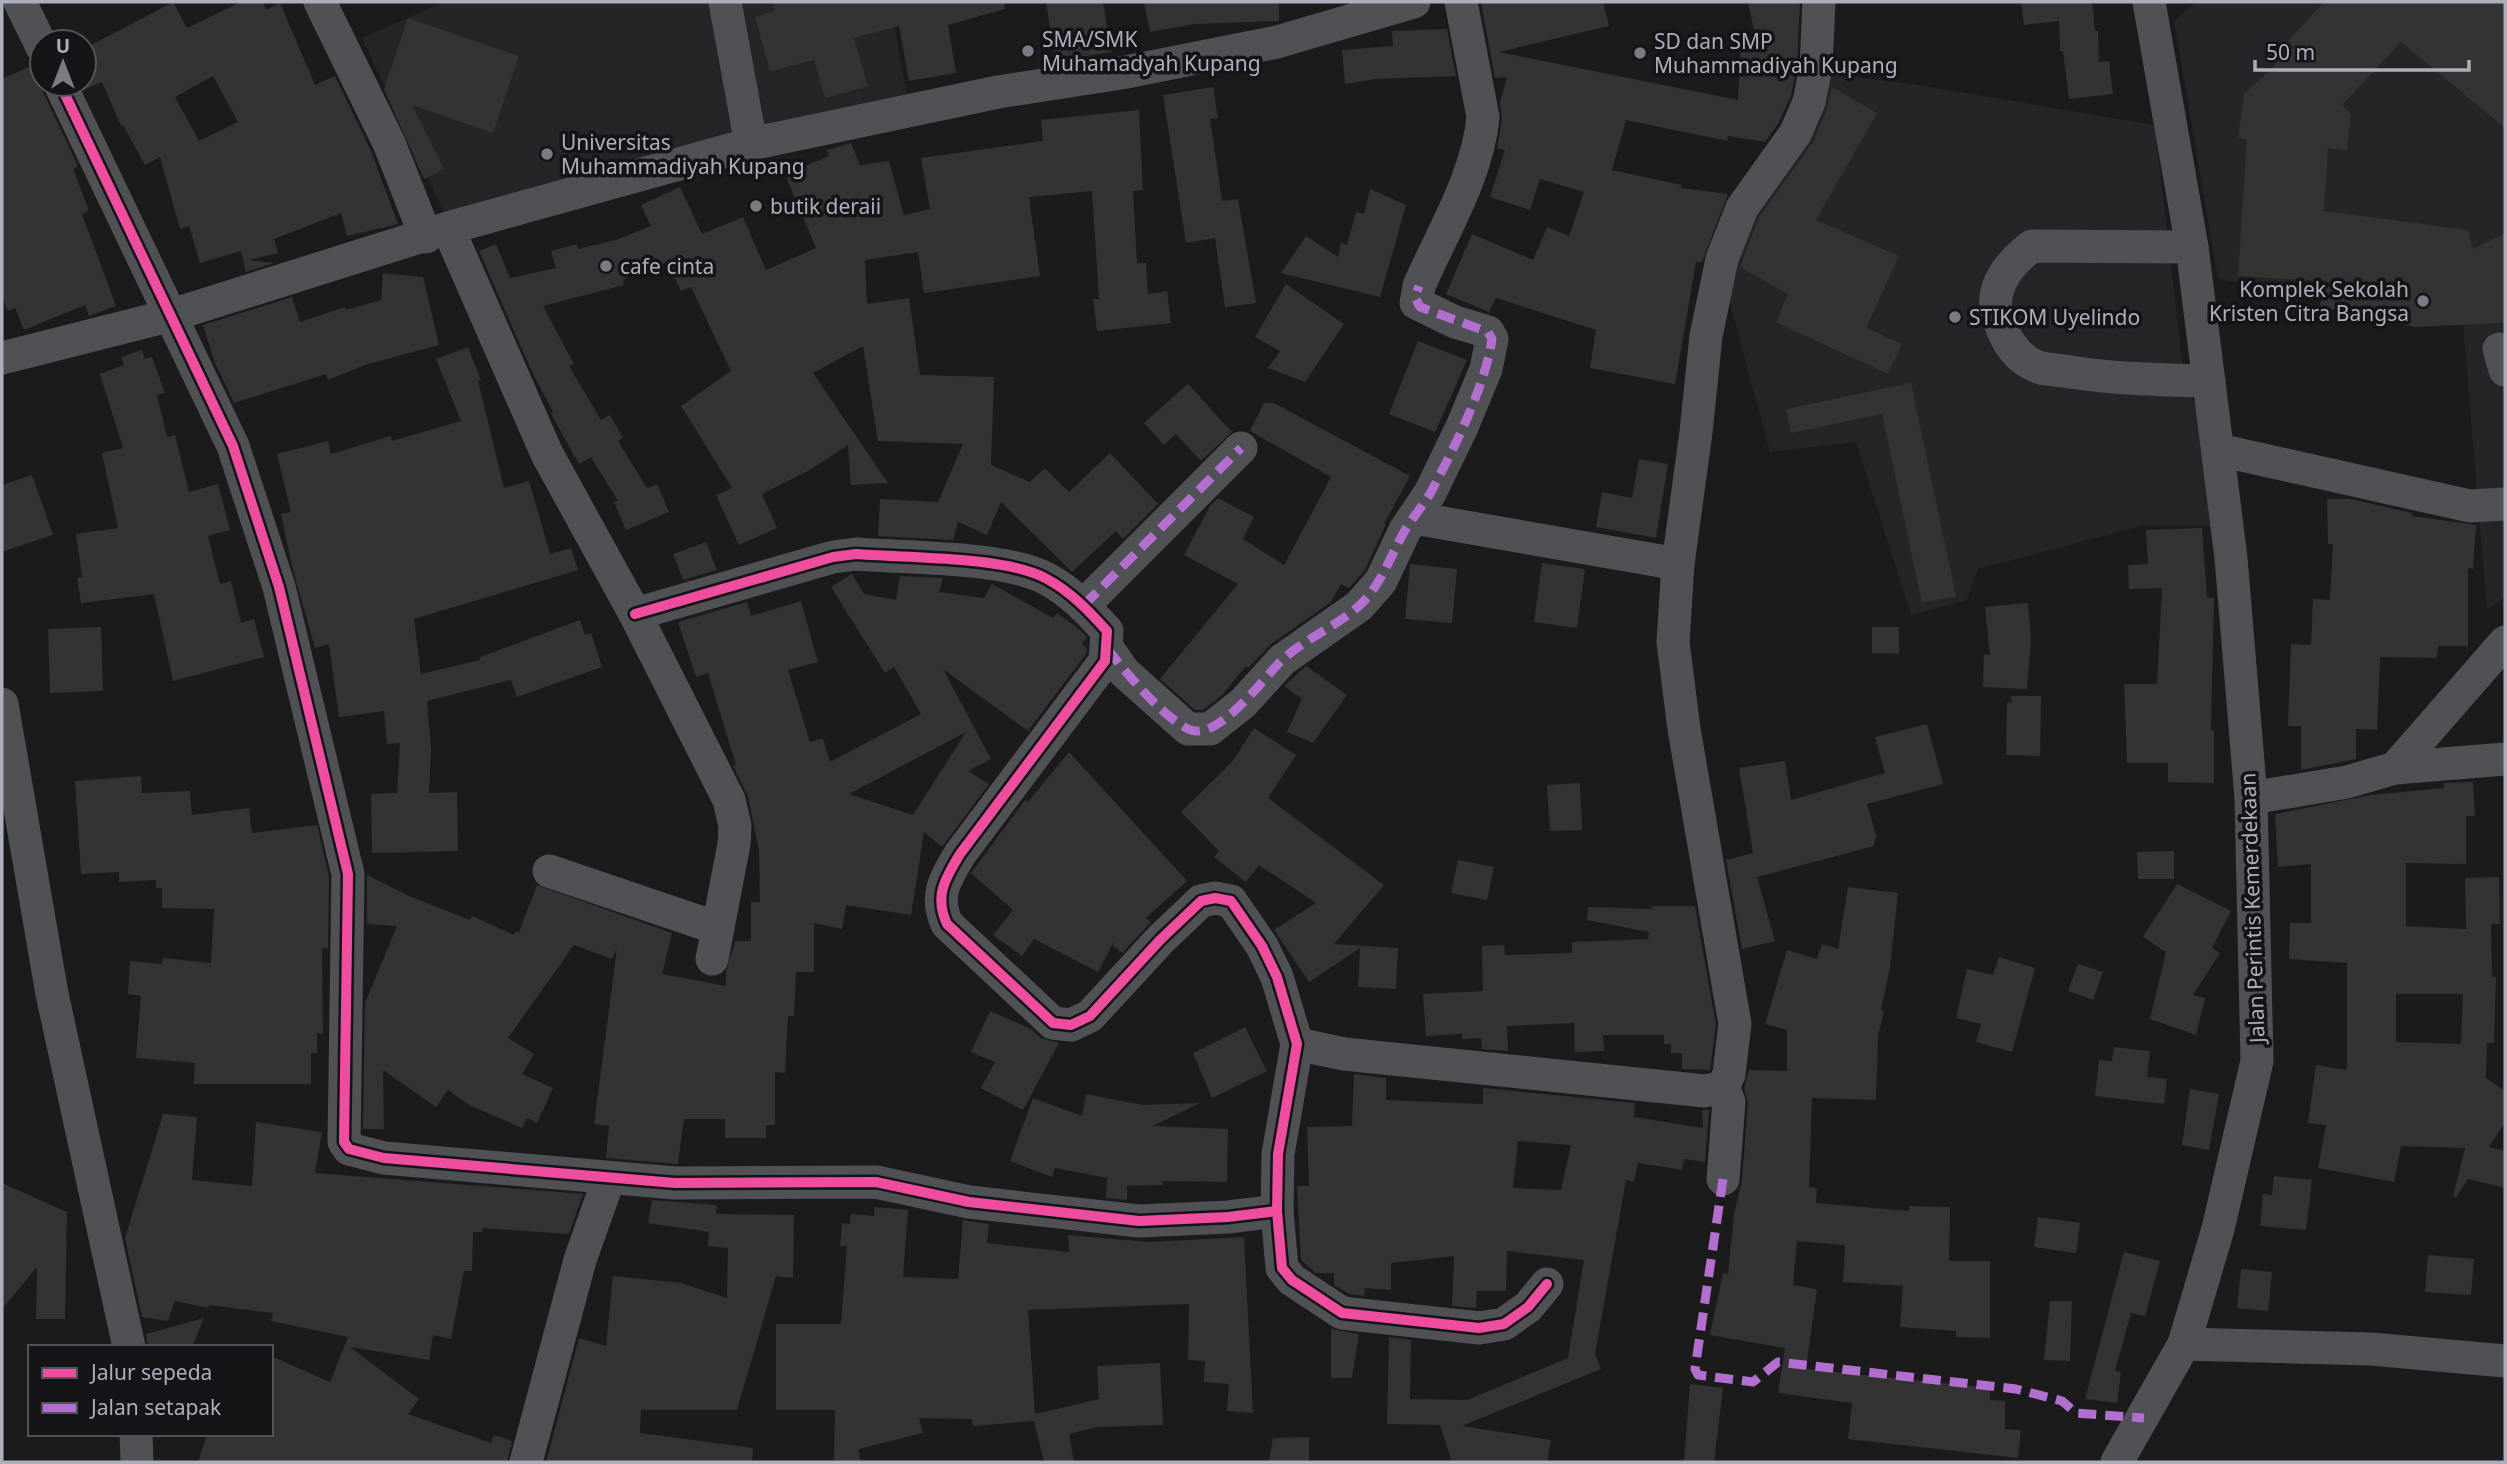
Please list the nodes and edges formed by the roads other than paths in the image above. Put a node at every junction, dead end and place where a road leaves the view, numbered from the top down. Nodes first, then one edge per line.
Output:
1 (20, 2) edge
2 (320, 2) edge
3 (725, 2) edge
4 (1414, 2) edge
5 (1461, 2) edge
6 (1819, 2) edge
7 (2154, 5) edge
8 (33, 28) edge
9 (67, 98) edge
10 (751, 144) junction
11 (437, 232) junction
12 (2192, 247) junction
13 (172, 315) junction
14 (2, 358) edge
15 (2209, 381) junction
16 (1241, 449) dead end
17 (2219, 450) junction
18 (2505, 505) edge
19 (1414, 518) junction
20 (1678, 564) junction
21 (1084, 605) junction
22 (635, 614) junction
23 (2505, 642) edge
24 (1108, 649) junction
25 (2, 704) edge
26 (2505, 759) edge
27 (2395, 768) junction
28 (2251, 798) junction
29 (549, 872) dead end
30 (1297, 1044) junction
31 (1723, 1087) junction
32 (608, 1178) junction
33 (1723, 1178) dead end
34 (1276, 1211) junction
35 (1548, 1284) dead end
36 (2185, 1344) junction
37 (129, 1345) edge
38 (2505, 1361) edge
39 (136, 1436) edge
40 (137, 1462) edge
41 (526, 1462) edge
42 (2117, 1462) edge

1 - 8 street
2 - 11 street
3 - 10 street
4 - 10 street
5 - 19 street
6 - 20 street
7 - 12 street, Jalan Perintis Kemerdekaan
9 - 13 street
10 - 11 street
11 - 13 street
11 - 22 street
12 - 15 street, Jalan Perintis Kemerdekaan
12 - 15 street
13 - 14 street
13 - 32 street
15 - 17 street, Jalan Perintis Kemerdekaan
16 - 21 street
17 - 18 street
17 - 28 street, Jalan Perintis Kemerdekaan
19 - 20 street
19 - 24 street
20 - 31 street
21 - 22 street
21 - 24 street
22 - 29 street
23 - 27 street
24 - 30 street
25 - 37 street
26 - 27 street
27 - 28 street
28 - 36 street, Jalan Perintis Kemerdekaan
30 - 31 street
30 - 34 street
31 - 33 street
32 - 34 street
32 - 41 street
34 - 35 street
36 - 38 street
36 - 42 street, Jalan Perintis Kemerdekaan
39 - 40 street

